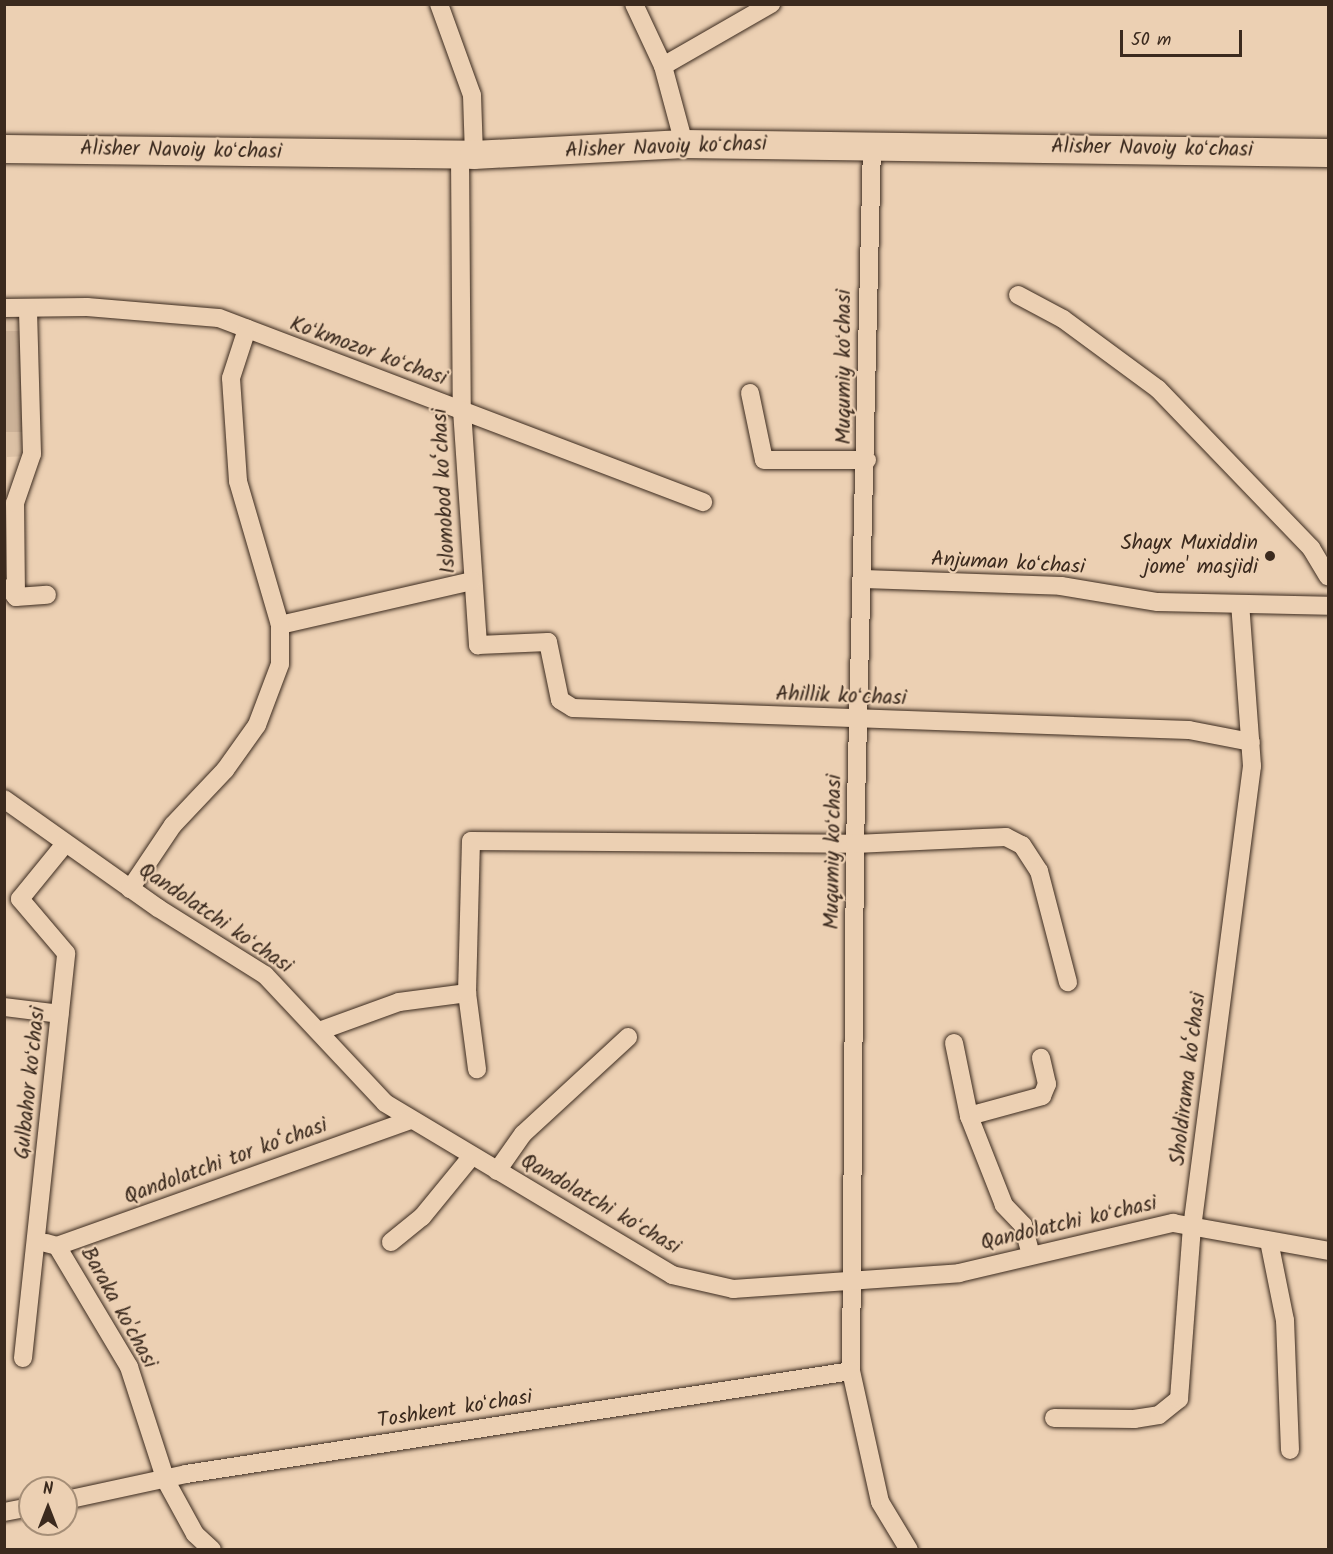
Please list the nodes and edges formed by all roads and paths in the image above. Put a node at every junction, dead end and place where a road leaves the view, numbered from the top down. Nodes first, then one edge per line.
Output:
1 (439, 4) edge
2 (634, 4) edge
3 (771, 4) edge
4 (663, 66) junction
5 (684, 144) junction
6 (872, 145) junction
7 (4, 149) edge
8 (1329, 153) edge
9 (467, 155) junction
10 (1018, 295) dead end
11 (4, 308) edge
12 (28, 308) junction
13 (247, 329) junction
14 (750, 393) dead end
15 (462, 410) junction
16 (867, 460) junction
17 (703, 502) dead end
18 (1329, 576) edge
19 (864, 579) junction
20 (472, 581) junction
21 (4, 582) edge
22 (48, 595) dead end
23 (16, 597) junction
24 (1240, 604) junction
25 (1329, 606) edge
26 (280, 626) junction
27 (478, 645) joint
28 (860, 722) junction
29 (1251, 742) junction
30 (4, 800) edge
31 (855, 844) junction
32 (64, 845) junction
33 (130, 889) junction
34 (1068, 982) dead end
35 (467, 993) junction
36 (4, 1007) edge
37 (60, 1014) junction
38 (322, 1030) junction
39 (628, 1037) dead end
40 (954, 1043) dead end
41 (1041, 1058) dead end
42 (477, 1068) dead end
43 (969, 1116) junction
44 (411, 1120) junction
45 (472, 1156) junction
46 (497, 1171) junction
47 (1192, 1228) junction
48 (37, 1241) junction
49 (1269, 1241) junction
50 (391, 1242) dead end
51 (57, 1246) junction
52 (1329, 1251) edge
53 (1031, 1255) junction
54 (852, 1280) junction
55 (23, 1358) dead end
56 (851, 1371) junction
57 (1054, 1418) dead end
58 (1290, 1450) dead end
59 (166, 1481) junction
60 (78, 1498) edge
61 (212, 1550) edge
62 (909, 1550) edge

1 - 9 street, Islomobod ko‘chasi
2 - 4 street
3 - 4 street
4 - 5 street
5 - 6 main road, Alisher Navoiy koʻchasi
5 - 9 main road, Alisher Navoiy koʻchasi
6 - 8 main road, Alisher Navoiy koʻchasi
6 - 16 street, Muqumiy koʻchasi
7 - 9 main road, Alisher Navoiy koʻchasi
9 - 15 street, Islomobod ko‘chasi
10 - 18 street
11 - 12 street, Koʻkmozor koʻchasi
12 - 13 street, Koʻkmozor koʻchasi
12 - 23 street
13 - 15 street, Koʻkmozor koʻchasi
13 - 26 street
14 - 16 street
15 - 17 street, Koʻkmozor koʻchasi
15 - 20 street, Islomobod ko‘chasi
16 - 19 street, Muqumiy koʻchasi
19 - 24 street, Anjuman koʻchasi
19 - 28 street, Muqumiy koʻchasi
20 - 26 street
20 - 27 street, Islomobod ko‘chasi
21 - 23 street
22 - 23 street
24 - 25 street, Anjuman koʻchasi
24 - 29 street, Sholdirama ko‘chasi
26 - 33 street
27 - 28 street, Ahillik koʻchasi
28 - 29 street, Ahillik koʻchasi
28 - 31 street, Muqumiy koʻchasi
29 - 47 street, Sholdirama ko‘chasi
30 - 32 street, Qandolatchi koʻchasi
31 - 34 street
31 - 35 street
31 - 54 street, Muqumiy koʻchasi
32 - 33 street, Qandolatchi koʻchasi
32 - 37 street, Gulbahor koʻchasi
33 - 38 street, Qandolatchi koʻchasi
35 - 38 street
35 - 42 street
36 - 37 street
37 - 48 street, Gulbahor koʻchasi
38 - 44 street, Qandolatchi koʻchasi
39 - 46 street
40 - 43 street
41 - 43 street
43 - 53 street
44 - 45 street, Qandolatchi koʻchasi
44 - 51 street, Qandolatchi tor ko‘chasi
45 - 46 street, Qandolatchi koʻchasi
45 - 50 street
46 - 54 street, Qandolatchi koʻchasi
47 - 49 street, Qandolatchi koʻchasi
47 - 53 street, Qandolatchi koʻchasi
47 - 57 street, Sholdirama ko‘chasi
48 - 51 street, Baraka ko'chasi
48 - 55 street, Gulbahor koʻchasi
49 - 52 street, Qandolatchi koʻchasi
49 - 58 street
51 - 59 street, Baraka ko'chasi
53 - 54 street, Qandolatchi koʻchasi
54 - 56 street, Muqumiy koʻchasi
56 - 59 street, Toshkent koʻchasi
56 - 62 street, Muqumiy koʻchasi
59 - 60 street, Toshkent koʻchasi
59 - 61 street, Baraka ko'chasi

